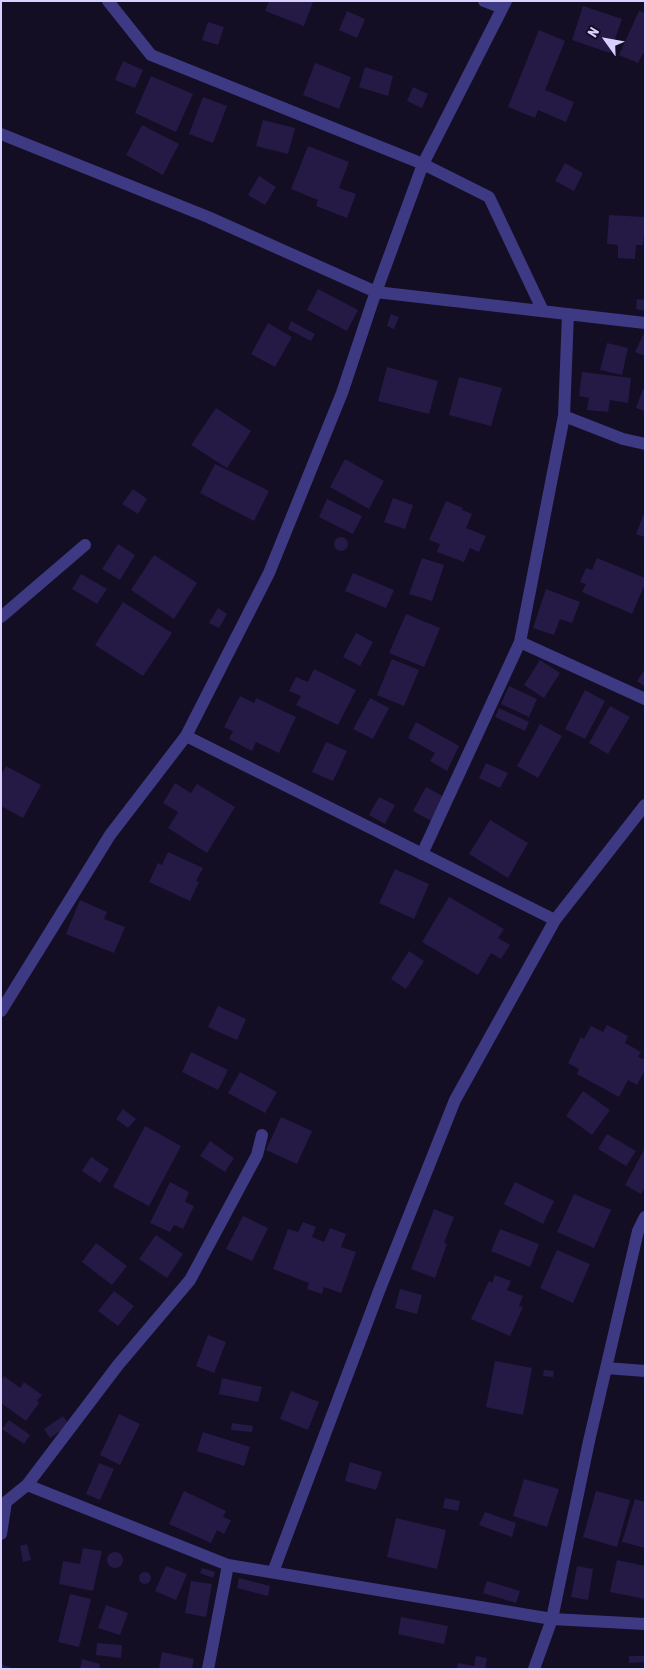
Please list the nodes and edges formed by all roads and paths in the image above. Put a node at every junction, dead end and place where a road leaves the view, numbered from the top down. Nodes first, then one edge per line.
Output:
1 (108, 1) edge
2 (484, 1) edge
3 (504, 5) edge
4 (1, 134) edge
5 (423, 164) junction
6 (376, 292) junction
7 (542, 311) junction
8 (568, 314) junction
9 (645, 323) edge
10 (564, 416) junction
11 (645, 444) edge
12 (85, 545) dead end
13 (1, 617) edge
14 (520, 642) junction
15 (645, 699) edge
16 (186, 736) junction
17 (645, 805) edge
18 (422, 854) junction
19 (555, 920) junction
20 (1, 1011) edge
21 (262, 1135) dead end
22 (645, 1217) edge
23 (606, 1368) junction
24 (645, 1371) edge
25 (27, 1485) junction
26 (4, 1504) edge
27 (1, 1534) edge
28 (228, 1564) junction
29 (273, 1572) junction
30 (552, 1619) junction
31 (645, 1624) edge
32 (208, 1669) edge
33 (534, 1669) edge

1 - 5 street
2 - 3 street
3 - 5 street
4 - 6 street
5 - 6 street
5 - 7 street
6 - 7 street
6 - 16 street
7 - 8 street
8 - 9 street
8 - 10 street
10 - 11 street
10 - 14 street
12 - 13 street
14 - 15 street
14 - 18 street
16 - 18 street
16 - 20 street
17 - 19 street
18 - 19 street
19 - 29 street
21 - 25 street
22 - 23 street
23 - 24 street
23 - 30 street
25 - 26 street
25 - 28 street
26 - 27 street
28 - 29 street
28 - 32 street
29 - 30 street
30 - 31 street
30 - 33 street

